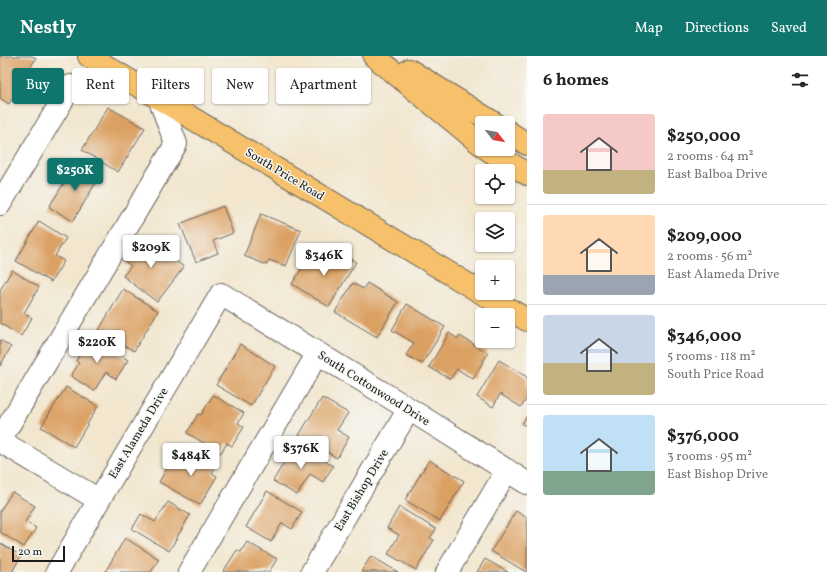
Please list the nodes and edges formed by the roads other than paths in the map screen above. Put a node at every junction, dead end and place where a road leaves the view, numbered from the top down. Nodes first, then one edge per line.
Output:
1 (89, 56) edge
2 (374, 56) edge
3 (386, 56) edge
4 (137, 85) edge
5 (71, 86) dead end
6 (161, 104) edge
7 (169, 104) edge
8 (483, 116) edge
9 (515, 136) edge
10 (475, 139) edge
11 (527, 144) edge
12 (498, 156) edge
13 (527, 174) edge
14 (0, 204) edge
15 (475, 289) edge
16 (221, 294) joint
17 (494, 300) edge
18 (527, 320) edge
19 (318, 353) junction
20 (409, 409) junction
21 (0, 441) edge
22 (507, 470) junction
23 (527, 483) edge
24 (98, 500) junction
25 (57, 572) edge
26 (189, 572) edge
27 (312, 572) edge
28 (447, 572) edge

1 - 4 main road, South Price Road
2 - 10 main road
3 - 8 main road
5 - 14 street
6 - 21 street
7 - 15 main road, South Price Road
9 - 11 main road
12 - 13 main road
16 - 19 street, South Cottonwood Drive
16 - 24 street, East Alameda Drive
17 - 18 main road, South Price Road
19 - 20 street, South Cottonwood Drive
19 - 26 street
20 - 22 street, South Cottonwood Drive
20 - 27 street, East Bishop Drive
21 - 24 street
22 - 23 street, South Cottonwood Drive
22 - 28 street
24 - 25 street, East Alameda Drive

